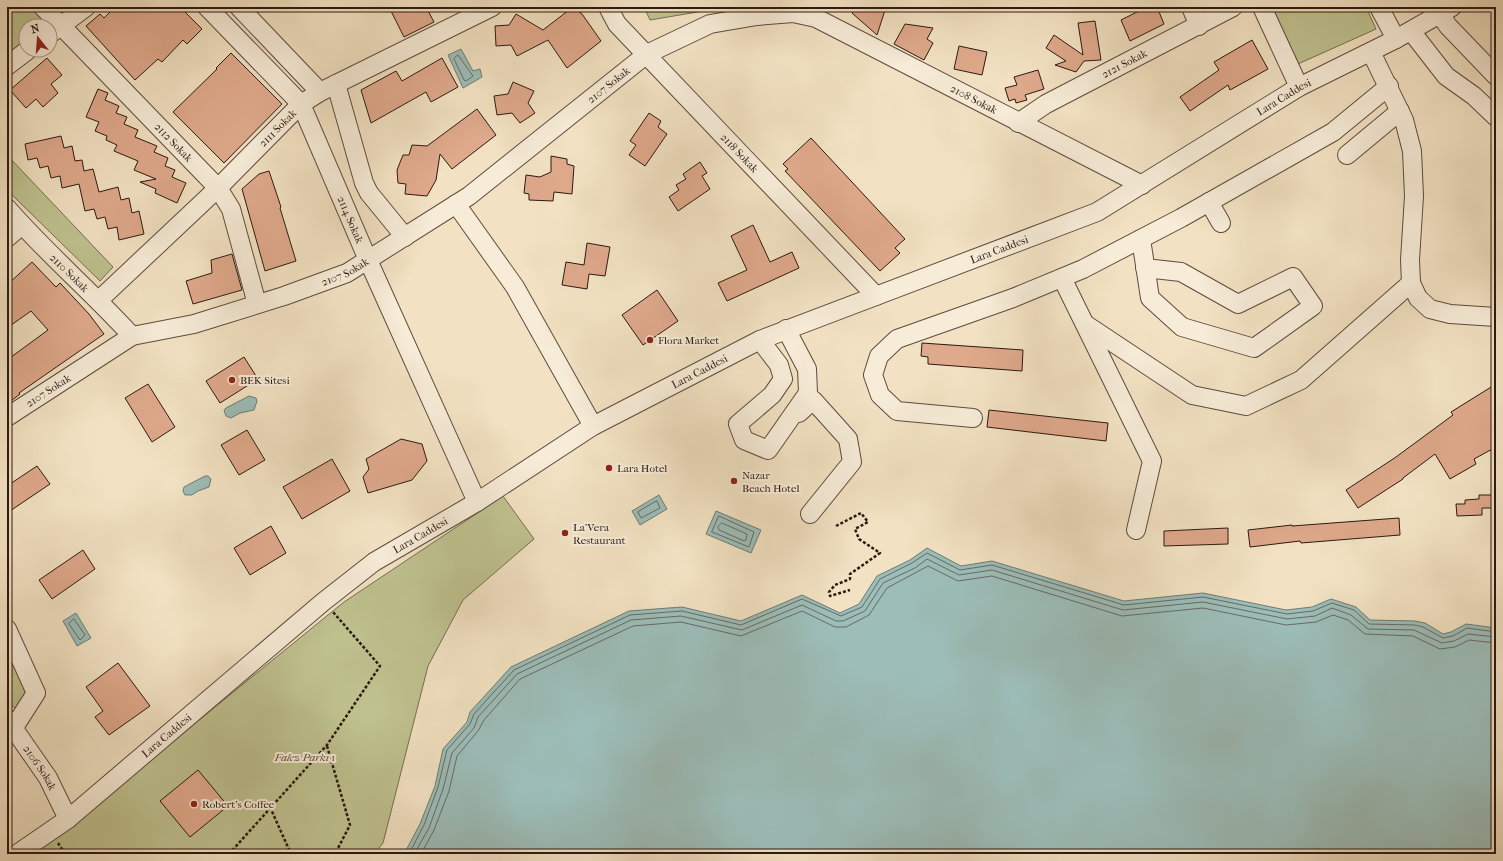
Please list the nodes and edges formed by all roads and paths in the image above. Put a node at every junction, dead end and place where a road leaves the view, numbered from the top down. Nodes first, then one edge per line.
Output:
1 (43, 7) edge
2 (86, 7) edge
3 (207, 7) edge
4 (239, 7) edge
5 (492, 7) edge
6 (608, 7) edge
7 (1191, 7) edge
8 (1233, 7) edge
9 (1262, 7) edge
10 (1379, 7) edge
11 (1446, 10) edge
12 (808, 11) edge
13 (49, 18) edge
14 (1199, 26) junction
15 (58, 28) edge
16 (58, 33) edge
17 (1403, 35) junction
18 (1371, 52) junction
19 (646, 54) junction
20 (18, 58) edge
21 (7, 66) edge
22 (1494, 69) edge
23 (336, 84) junction
24 (1389, 86) junction
25 (1299, 87) junction
26 (320, 92) junction
27 (301, 104) junction
28 (1400, 111) junction
29 (1496, 117) edge
30 (1018, 123) junction
31 (1347, 155) dead end
32 (1142, 185) junction
33 (218, 188) junction
34 (1209, 202) junction
35 (456, 204) junction
36 (7, 208) edge
37 (1221, 223) dead end
38 (22, 226) junction
39 (405, 237) junction
40 (7, 238) edge
41 (1141, 240) junction
42 (368, 260) junction
43 (1145, 268) junction
44 (1062, 278) junction
45 (1411, 283) junction
46 (876, 296) junction
47 (99, 300) junction
48 (257, 304) junction
49 (1496, 317) edge
50 (1085, 324) junction
51 (786, 329) junction
52 (132, 336) junction
53 (760, 340) junction
54 (7, 417) edge
55 (973, 418) dead end
56 (789, 421) junction
57 (593, 426) junction
58 (477, 502) junction
59 (810, 514) dead end
60 (836, 526) dead end
61 (1136, 530) dead end
62 (850, 590) dead end
63 (323, 602) junction
64 (7, 629) edge
65 (10, 724) edge
66 (327, 745) junction
67 (270, 807) junction
68 (68, 819) junction
69 (17, 854) edge
70 (229, 854) edge
71 (291, 854) edge
72 (335, 854) edge

1 - 13 street, 2112 Sokak
2 - 15 street
3 - 27 street, 2114 Sokak
4 - 26 street
5 - 23 street, 2111 Sokak
6 - 19 street, 2118 Sokak
7 - 14 street
8 - 14 street, 2121 Sokak
9 - 25 street
10 - 17 street
11 - 17 street, Lara Caddesi
11 - 22 street
12 - 19 street, 2108 Sokak
12 - 30 street, 2108 Sokak
14 - 30 street, 2121 Sokak
16 - 33 street, 2112 Sokak
17 - 18 street, Lara Caddesi
17 - 29 street
18 - 24 street
18 - 25 street, Lara Caddesi
19 - 35 street, 2107 Sokak
19 - 46 street, 2118 Sokak
20 - 21 street
23 - 26 street, 2111 Sokak
23 - 39 street
24 - 28 street
24 - 34 street
25 - 32 street, Lara Caddesi
26 - 27 street, 2111 Sokak
27 - 33 street, 2111 Sokak
27 - 42 street, 2114 Sokak
28 - 31 street
28 - 45 street
30 - 32 street, 2108 Sokak
32 - 46 street, Lara Caddesi
33 - 47 street, 2111 Sokak
33 - 48 street, 2112 Sokak
34 - 37 street
34 - 41 street
35 - 39 street, 2107 Sokak
35 - 57 street
36 - 38 street, 2110 Sokak
38 - 40 street
38 - 47 street, 2110 Sokak
39 - 42 street, 2107 Sokak
41 - 43 street
41 - 44 street
42 - 48 street, 2107 Sokak
42 - 58 street, 2114 Sokak
43 - 43 street
44 - 50 street
44 - 55 street
45 - 49 street
45 - 50 street
46 - 51 street, Lara Caddesi
47 - 52 street, 2110 Sokak
48 - 52 street, 2107 Sokak
50 - 61 street
51 - 53 street, Lara Caddesi
51 - 56 street
52 - 54 street, 2107 Sokak
53 - 56 street
53 - 57 street, Lara Caddesi
56 - 59 street
57 - 58 street, Lara Caddesi
58 - 63 street, Lara Caddesi
60 - 62 path
63 - 66 path
63 - 68 street, Lara Caddesi
64 - 65 street
65 - 68 street, 2106 Sokak
66 - 67 path
66 - 72 path
67 - 70 path
67 - 71 path
68 - 69 street, Lara Caddesi

